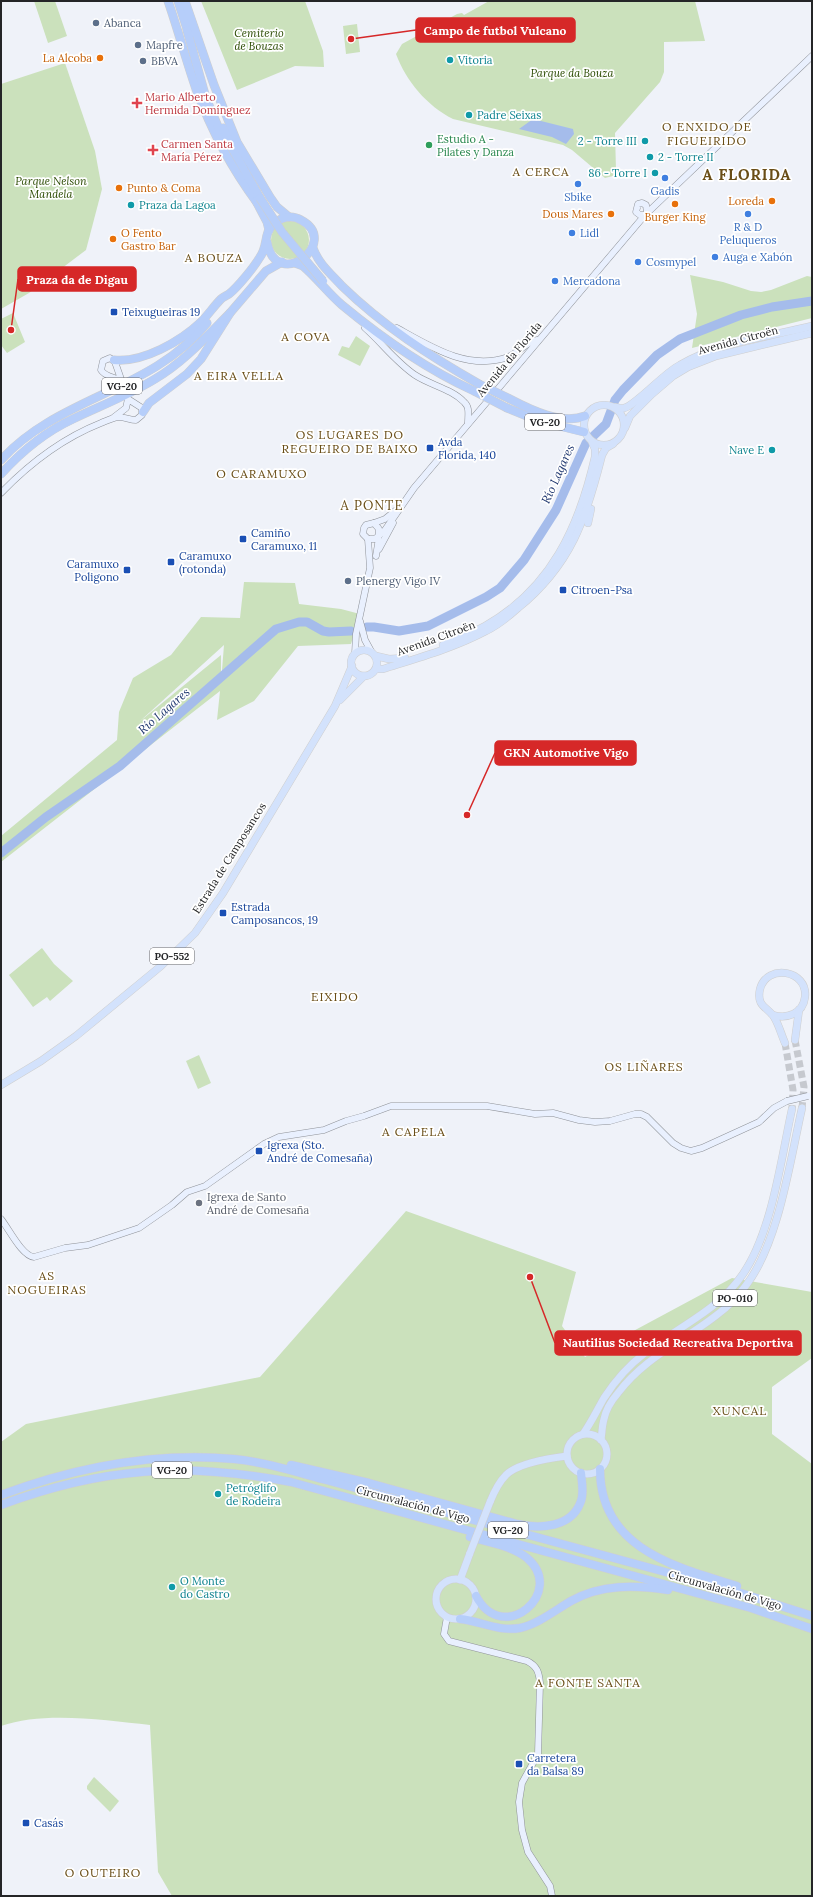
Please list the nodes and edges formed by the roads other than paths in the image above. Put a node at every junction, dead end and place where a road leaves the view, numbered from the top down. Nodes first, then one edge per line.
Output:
1 (168, 1) edge
2 (178, 1) edge
3 (185, 1) edge
4 (189, 14) junction
5 (812, 56) edge
6 (260, 199) junction
7 (660, 201) junction
8 (644, 204) junction
9 (638, 214) junction
10 (646, 214) junction
11 (289, 217) junction
12 (637, 225) junction
13 (269, 230) junction
14 (267, 242) junction
15 (312, 248) junction
16 (282, 262) junction
17 (295, 263) junction
18 (230, 294) junction
19 (357, 300) junction
20 (341, 304) junction
21 (230, 313) junction
22 (812, 326) edge
23 (812, 333) edge
24 (538, 340) junction
25 (114, 360) dead end
26 (477, 388) junction
27 (127, 407) junction
28 (620, 409) junction
29 (143, 412) junction
30 (585, 416) junction
31 (113, 418) junction
32 (128, 418) junction
33 (468, 423) junction
34 (624, 428) junction
35 (584, 432) junction
36 (613, 444) junction
37 (595, 445) junction
38 (1, 460) edge
39 (1, 474) edge
40 (593, 487) junction
41 (1, 493) edge
42 (399, 508) junction
43 (374, 523) junction
44 (588, 524) dead end
45 (379, 533) junction
46 (368, 539) junction
47 (376, 556) junction
48 (370, 568) junction
49 (359, 633) junction
50 (355, 654) junction
51 (374, 654) junction
52 (352, 666) junction
53 (376, 670) junction
54 (364, 676) junction
55 (335, 706) junction
56 (799, 1010) junction
57 (773, 1016) junction
58 (795, 1040) tunnel mouth
59 (784, 1043) tunnel mouth
60 (1, 1085) edge
61 (810, 1095) edge
62 (802, 1108) tunnel mouth
63 (792, 1109) tunnel mouth
64 (1, 1219) edge
65 (583, 1434) junction
66 (601, 1440) junction
67 (567, 1456) junction
68 (235, 1460) junction
69 (600, 1469) junction
70 (581, 1473) junction
71 (1, 1495) edge
72 (1, 1505) edge
73 (417, 1517) junction
74 (460, 1580) junction
75 (682, 1589) junction
76 (476, 1596) junction
77 (780, 1604) junction
78 (812, 1616) edge
79 (447, 1617) junction
80 (460, 1619) junction
81 (812, 1629) edge
82 (552, 1896) edge

1 - 6 highway
2 - 6 highway, VG-20
3 - 4 highway, VG-20
4 - 6 highway, VG-20
4 - 11 highway
5 - 7 main road, Avenida da Florida
6 - 13 highway
6 - 26 highway, VG-20, bridge
7 - 8 main road
7 - 10 main road, Avenida da Florida
8 - 9 main road
8 - 10 main road
9 - 10 main road
9 - 12 main road
10 - 12 main road, Avenida da Florida
11 - 13 highway
11 - 15 highway
12 - 24 main road, Avenida da Florida
13 - 14 highway
14 - 16 highway
14 - 18 highway
15 - 17 highway
15 - 19 highway
16 - 17 highway
16 - 21 highway
17 - 20 highway
18 - 25 highway
18 - 38 highway, VG-20
19 - 24 main road
19 - 26 highway
20 - 26 highway
20 - 33 main road
21 - 29 highway
21 - 39 highway, VG-20
22 - 28 main road, Avenida Citroën
23 - 34 main road, Avenida Citroën
24 - 33 main road, Avenida da Florida
26 - 30 highway, VG-20, bridge
26 - 35 highway, VG-20, bridge
27 - 29 main road
27 - 31 main road
27 - 32 main road
28 - 30 main road
28 - 34 main road
29 - 32 main road
30 - 35 main road
31 - 32 main road
31 - 41 main road
33 - 42 main road, Avenida da Florida
34 - 36 main road
35 - 37 main road
36 - 37 main road
36 - 40 main road, Avenida Citroën
37 - 51 main road
40 - 44 main road
40 - 53 main road, Avenida Citroën
42 - 43 main road, Avenida da Florida
42 - 45 main road, Avenida da Florida
42 - 47 main road, Avenida da Florida
43 - 45 main road
43 - 46 main road
45 - 46 main road
45 - 47 main road, Avenida da Florida
46 - 48 main road, Avenida da Florida
47 - 48 main road, Avenida da Florida
48 - 49 main road, Avenida da Florida
49 - 50 main road, Avenida da Florida
49 - 51 main road, Avenida da Florida
50 - 51 main road
50 - 52 main road
51 - 53 main road
52 - 54 main road
52 - 55 main road, Estrada de Camposancos
53 - 54 main road
54 - 55 main road, Estrada de Camposancos
55 - 60 main road, Estrada de Camposancos / PO-552
56 - 57 main road
56 - 57 main road
56 - 58 main road
57 - 59 main road
61 - 64 main road, bridge
62 - 66 main road, PO-010
63 - 65 main road, PO-010
65 - 66 main road
65 - 67 main road
66 - 69 main road
67 - 70 main road
67 - 74 main road, bridge
68 - 70 highway
68 - 71 highway, Circunvalación de Vigo / VG-20
68 - 77 highway, Circunvalación de Vigo / VG-20
69 - 70 main road
69 - 77 highway
72 - 73 highway, Circunvalación de Vigo / VG-20
73 - 75 highway, Circunvalación de Vigo / VG-20
73 - 76 highway
74 - 76 main road
74 - 79 main road
75 - 80 highway
75 - 81 highway, Circunvalación de Vigo / VG-20
76 - 80 main road
77 - 78 highway, Circunvalación de Vigo / VG-20
79 - 80 main road
79 - 82 main road

